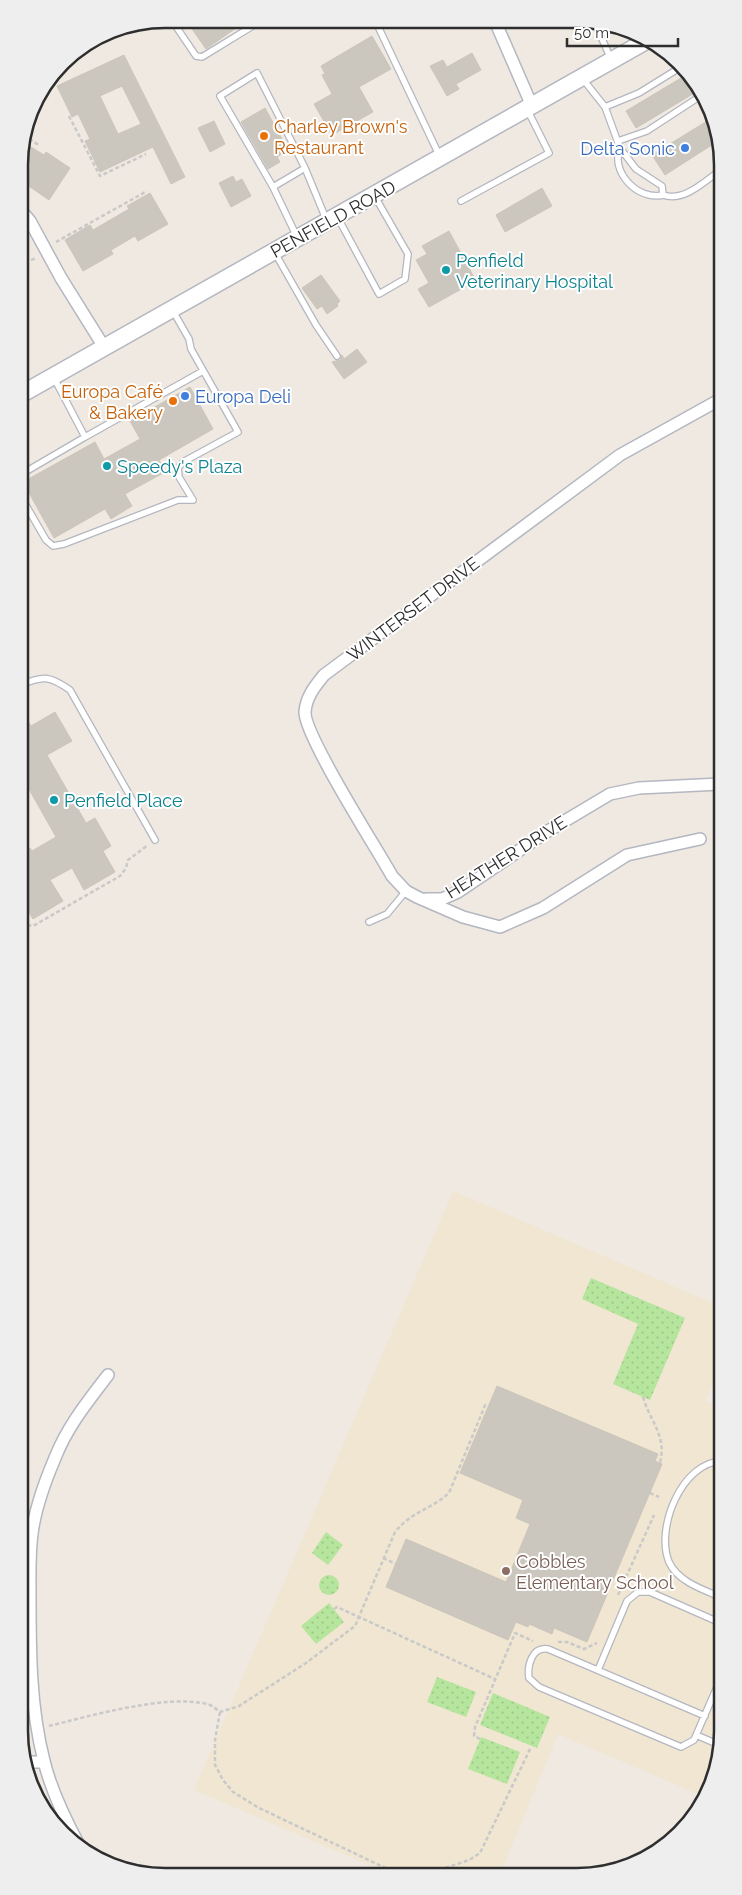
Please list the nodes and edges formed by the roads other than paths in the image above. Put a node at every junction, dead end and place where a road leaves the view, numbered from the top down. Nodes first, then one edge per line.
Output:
1 (176, 27) edge
2 (251, 27) edge
3 (378, 27) edge
4 (497, 27) edge
5 (598, 29) edge
6 (642, 44) edge
7 (612, 61) junction
8 (676, 70) edge
9 (582, 78) junction
10 (697, 99) edge
11 (605, 107) junction
12 (530, 108) junction
13 (618, 141) junction
14 (620, 148) junction
15 (441, 159) junction
16 (305, 168) junction
17 (714, 175) edge
18 (273, 187) junction
19 (374, 195) junction
20 (663, 195) junction
21 (461, 202) dead end
22 (28, 219) edge
23 (332, 219) junction
24 (297, 238) junction
25 (274, 251) junction
26 (172, 309) junction
27 (104, 347) junction
28 (337, 356) dead end
29 (203, 371) junction
30 (53, 377) junction
31 (28, 391) edge
32 (714, 403) edge
33 (85, 438) junction
34 (28, 470) edge
35 (28, 509) edge
36 (28, 682) edge
37 (714, 784) edge
38 (700, 839) dead end
39 (155, 840) road end
40 (406, 891) junction
41 (416, 897) junction
42 (369, 922) dead end
43 (108, 1375) dead end
44 (714, 1462) edge
45 (714, 1595) edge
46 (714, 1620) edge
47 (598, 1670) junction
48 (714, 1694) edge
49 (705, 1716) junction
50 (696, 1736) junction
51 (714, 1743) edge
52 (31, 1762) edge
53 (44, 1762) junction
54 (72, 1831) edge

1 - 2 lane
3 - 15 lane
4 - 12 street
5 - 7 lane
6 - 7 street, PENFIELD ROAD
7 - 9 street, PENFIELD ROAD
8 - 11 lane
9 - 11 lane
9 - 12 street, PENFIELD ROAD
10 - 13 lane
11 - 13 lane
12 - 15 street, PENFIELD ROAD
12 - 21 lane
13 - 14 lane
14 - 20 lane
14 - 20 lane
15 - 19 street, PENFIELD ROAD
16 - 18 lane
16 - 18 lane
16 - 23 lane
17 - 20 lane
18 - 24 lane
19 - 23 street, PENFIELD ROAD
19 - 23 lane
22 - 27 street
23 - 24 street, PENFIELD ROAD
24 - 25 street, PENFIELD ROAD
25 - 26 street, PENFIELD ROAD
25 - 28 lane
26 - 27 street, PENFIELD ROAD
26 - 29 lane
27 - 30 street, PENFIELD ROAD
29 - 33 lane
29 - 35 lane
30 - 31 street, PENFIELD ROAD
30 - 33 lane
32 - 40 street, WINTERSET DRIVE
33 - 34 lane
36 - 39 lane
37 - 41 street, HEATHER DRIVE
38 - 41 street, HEATHER DRIVE
40 - 41 street, WINTERSET DRIVE
40 - 42 lane
43 - 53 street
44 - 45 lane
46 - 47 lane
47 - 49 lane
47 - 50 lane
48 - 49 lane
49 - 50 lane
50 - 51 lane
52 - 53 street
53 - 54 street

